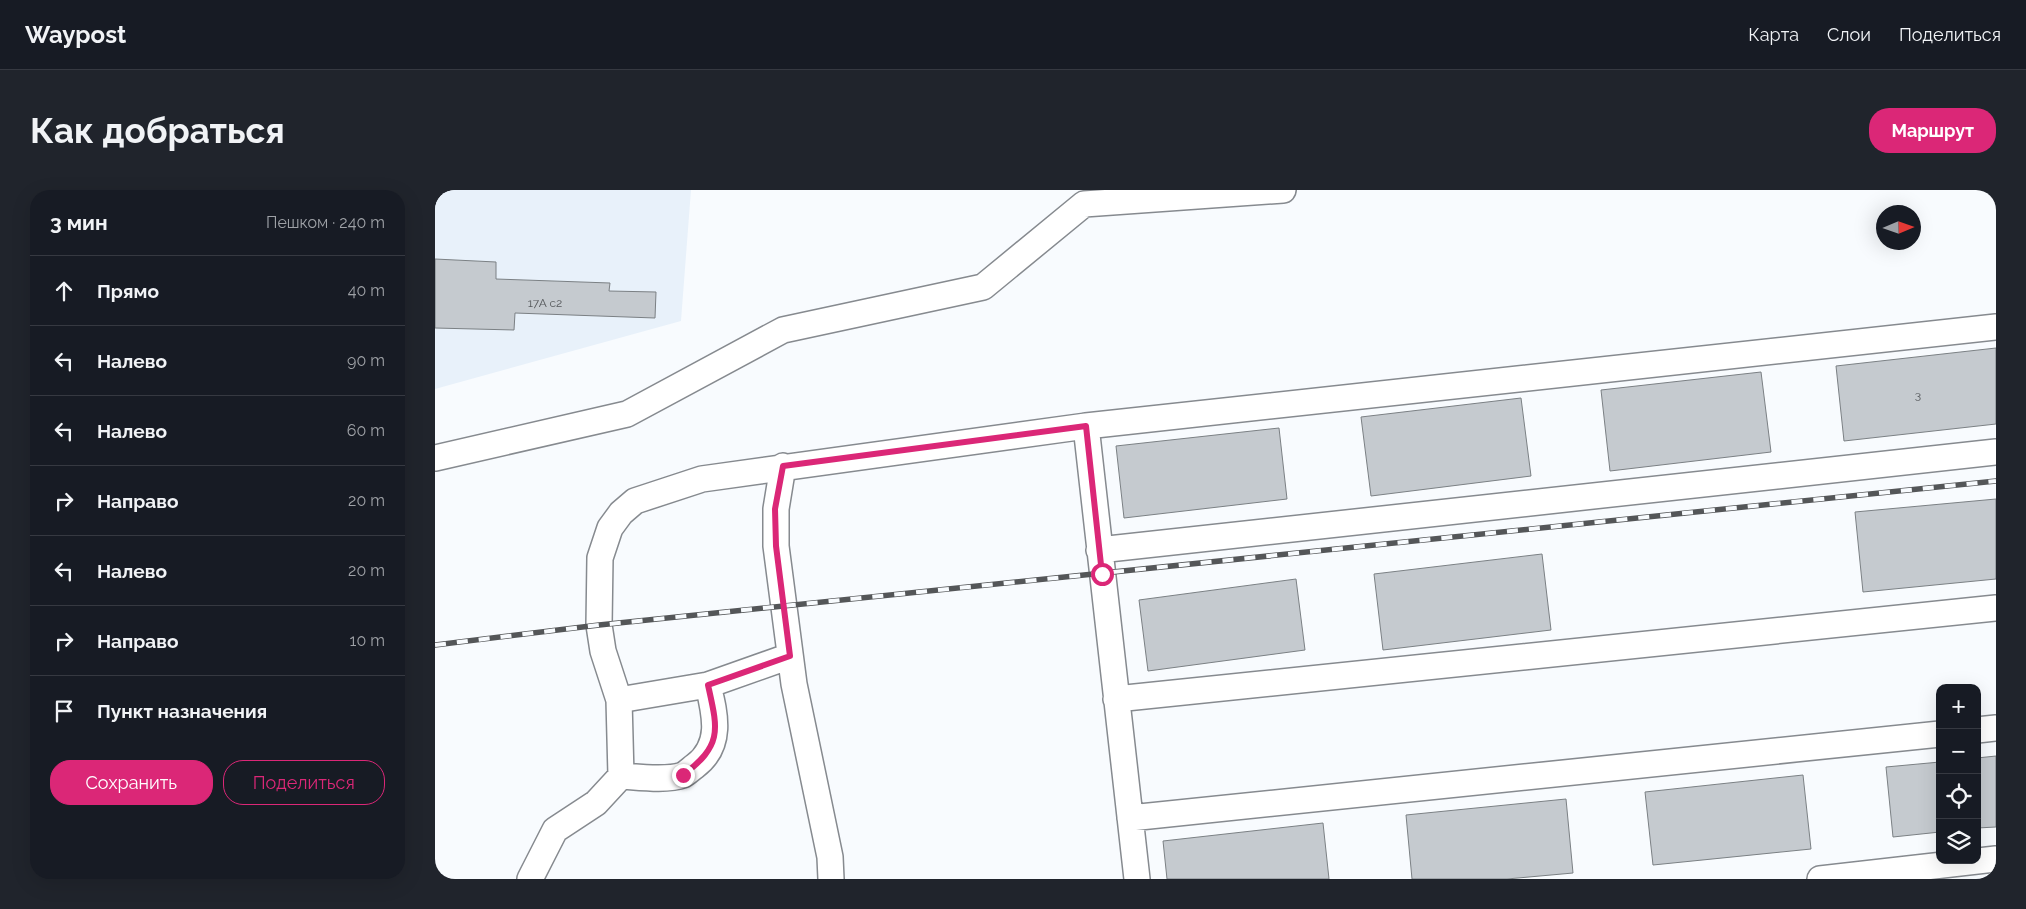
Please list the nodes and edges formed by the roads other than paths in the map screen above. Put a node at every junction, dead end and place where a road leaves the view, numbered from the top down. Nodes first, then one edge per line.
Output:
1 (1283, 190) edge
2 (1996, 326) edge
3 (1086, 426) junction
4 (1996, 452) edge
5 (435, 458) edge
6 (783, 466) junction
7 (1099, 550) junction
8 (1996, 608) edge
9 (790, 656) junction
10 (708, 685) junction
11 (1116, 699) junction
12 (619, 700) junction
13 (1996, 728) edge
14 (1981, 730) edge
15 (1936, 734) edge
16 (621, 776) junction
17 (1130, 818) junction
18 (1996, 859) edge
19 (530, 879) edge
20 (831, 879) edge
21 (1137, 879) edge
22 (1821, 879) edge

1 - 5 lane
2 - 3 lane
3 - 6 lane
3 - 7 lane
4 - 7 lane
6 - 9 lane
6 - 12 lane
7 - 11 lane
8 - 11 lane
9 - 10 lane
9 - 20 lane
10 - 12 lane
10 - 16 lane
11 - 17 lane
12 - 16 lane
13 - 14 lane
15 - 17 lane
16 - 19 lane
17 - 21 lane
18 - 22 lane

